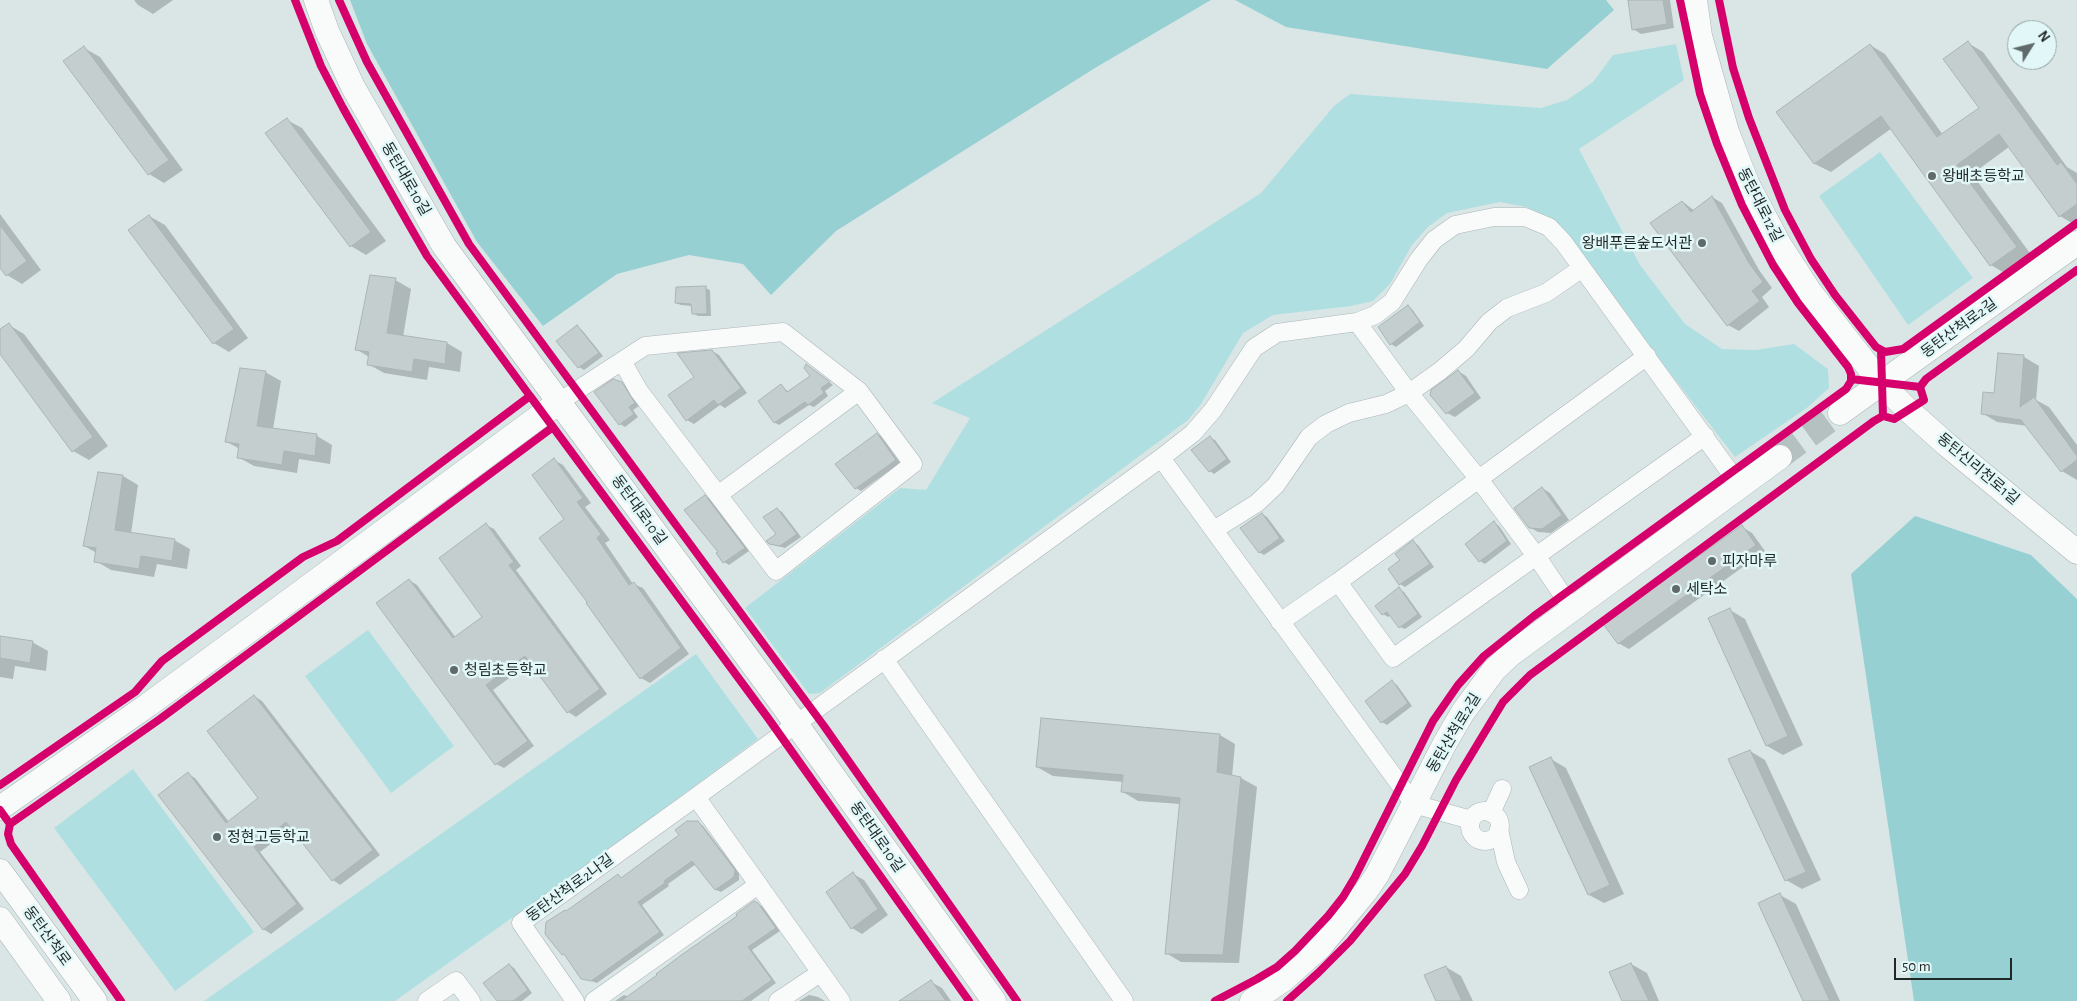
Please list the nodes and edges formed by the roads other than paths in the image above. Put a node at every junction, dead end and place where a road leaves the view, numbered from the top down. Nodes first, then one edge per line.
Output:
1 (316, 0) edge
2 (1695, 0) edge
3 (2077, 243) edge
4 (1582, 268) junction
5 (1357, 322) junction
6 (1647, 356) junction
7 (622, 361) junction
8 (1881, 383) junction
9 (859, 391) junction
10 (1409, 392) junction
11 (559, 402) junction
12 (1840, 413) tunnel mouth
13 (1705, 436) junction
14 (1780, 457) tunnel mouth
15 (1160, 458) junction
16 (1478, 478) junction
17 (1740, 486) junction
18 (718, 494) junction
19 (1214, 530) junction
20 (2077, 552) edge
21 (1537, 557) junction
22 (1338, 582) junction
23 (1572, 609) junction
24 (1280, 622) junction
25 (884, 659) junction
26 (788, 730) junction
27 (1502, 789) dead end
28 (696, 798) junction
29 (1414, 804) junction
30 (0, 808) edge
31 (1491, 813) junction
32 (1471, 820) junction
33 (1499, 829) junction
34 (1485, 841) junction
35 (1506, 862) junction
36 (0, 871) edge
37 (758, 885) junction
38 (1519, 890) dead end
39 (0, 919) edge
40 (820, 973) junction
41 (59, 1001) edge
42 (95, 1001) edge
43 (427, 1001) edge
44 (471, 1001) edge
45 (575, 1001) edge
46 (594, 1001) edge
47 (778, 1001) edge
48 (841, 1001) edge
49 (994, 1001) edge
50 (1124, 1001) edge
51 (1252, 1001) edge

1 - 11 street, 동탄대로10길
2 - 8 street, 동탄대로12길
3 - 8 street, 동탄산척로2길
4 - 5 street, 동탄산척로2나길
4 - 6 street, 동탄산척로2나길
4 - 10 street
5 - 10 street
5 - 15 street, 동탄산척로2나길
6 - 13 street, 동탄산척로2나길
6 - 16 street
7 - 9 street
7 - 11 street
7 - 18 street
8 - 12 street, 동탄산척로2길
8 - 20 street, 동탄신리천로1길
9 - 18 street
9 - 18 street
10 - 16 street
10 - 19 street
11 - 26 street, 동탄대로10길
11 - 30 street
13 - 17 street, 동탄산척로2나길
13 - 21 street
14 - 17 street, 동탄산척로2길
15 - 19 street
15 - 25 street, 동탄산척로2나길
16 - 21 street
16 - 22 street
17 - 23 street, 동탄산척로2길
19 - 24 street
21 - 22 street
21 - 23 street
22 - 24 street
23 - 29 street, 동탄산척로2길
24 - 29 street
25 - 26 street, 동탄산척로2나길
25 - 50 street
26 - 28 street, 동탄산척로2나길
26 - 49 street, 동탄대로10길
27 - 31 street
28 - 37 street
28 - 45 street, 동탄산척로2나길
29 - 32 street
29 - 51 street, 동탄산척로2길
31 - 32 street
31 - 33 street
32 - 34 street
33 - 34 street
33 - 35 street
34 - 35 street
35 - 38 street
36 - 42 street, 동탄산척로
37 - 40 street
37 - 46 street
39 - 41 street, 동탄산척로
40 - 47 street
40 - 48 street
43 - 44 street

